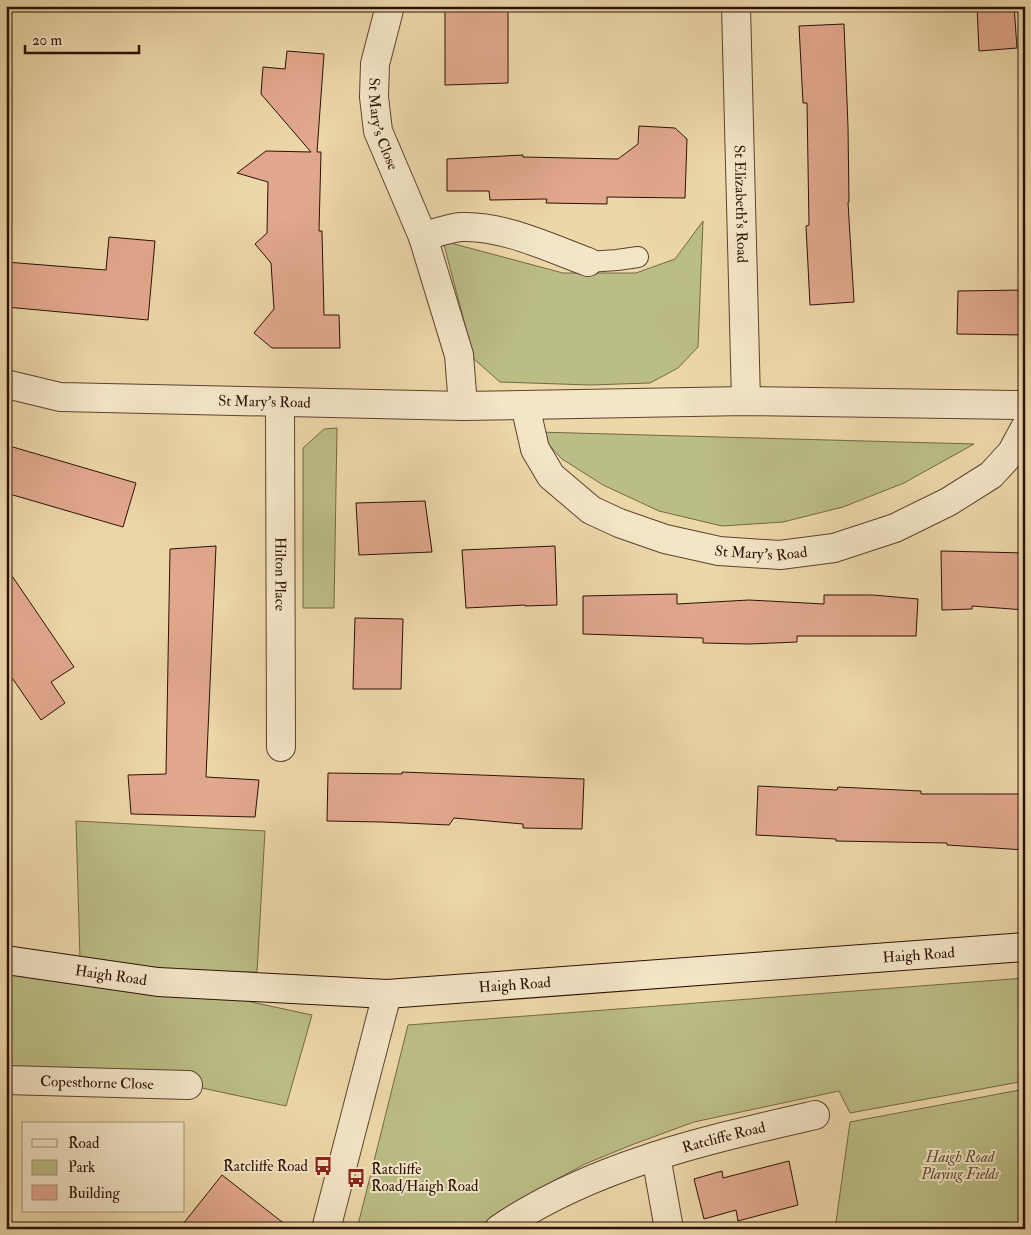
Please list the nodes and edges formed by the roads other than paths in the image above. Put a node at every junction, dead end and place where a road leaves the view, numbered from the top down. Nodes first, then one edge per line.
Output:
1 (390, 6) edge
2 (736, 6) edge
3 (423, 237) junction
4 (638, 257) dead end
5 (588, 262) joint
6 (6, 384) edge
7 (746, 401) junction
8 (280, 402) junction
9 (525, 405) junction
10 (1025, 405) edge
11 (463, 406) junction
12 (1025, 428) edge
13 (281, 747) dead end
14 (1025, 947) edge
15 (6, 960) edge
16 (387, 994) junction
17 (6, 1080) edge
18 (188, 1084) dead end
19 (815, 1115) dead end
20 (656, 1156) junction
21 (326, 1229) edge
22 (499, 1229) edge
23 (669, 1229) edge

1 - 3 street, St Mary's Close
2 - 7 street, St Elizabeth's Road
3 - 5 street
3 - 11 street, St Mary's Close
4 - 5 lane
6 - 8 street, St Mary's Road
7 - 9 street, St Mary's Road
7 - 10 street, St Mary's Road
8 - 11 street, St Mary's Road
8 - 13 street, Hilton Place
9 - 11 street, St Mary's Road
9 - 12 street, St Mary's Road
14 - 16 street, Haigh Road
15 - 16 street, Haigh Road
16 - 21 street
17 - 18 street, Copesthorne Close
19 - 20 street, Ratcliffe Road
20 - 22 street, Ratcliffe Road
20 - 23 street

